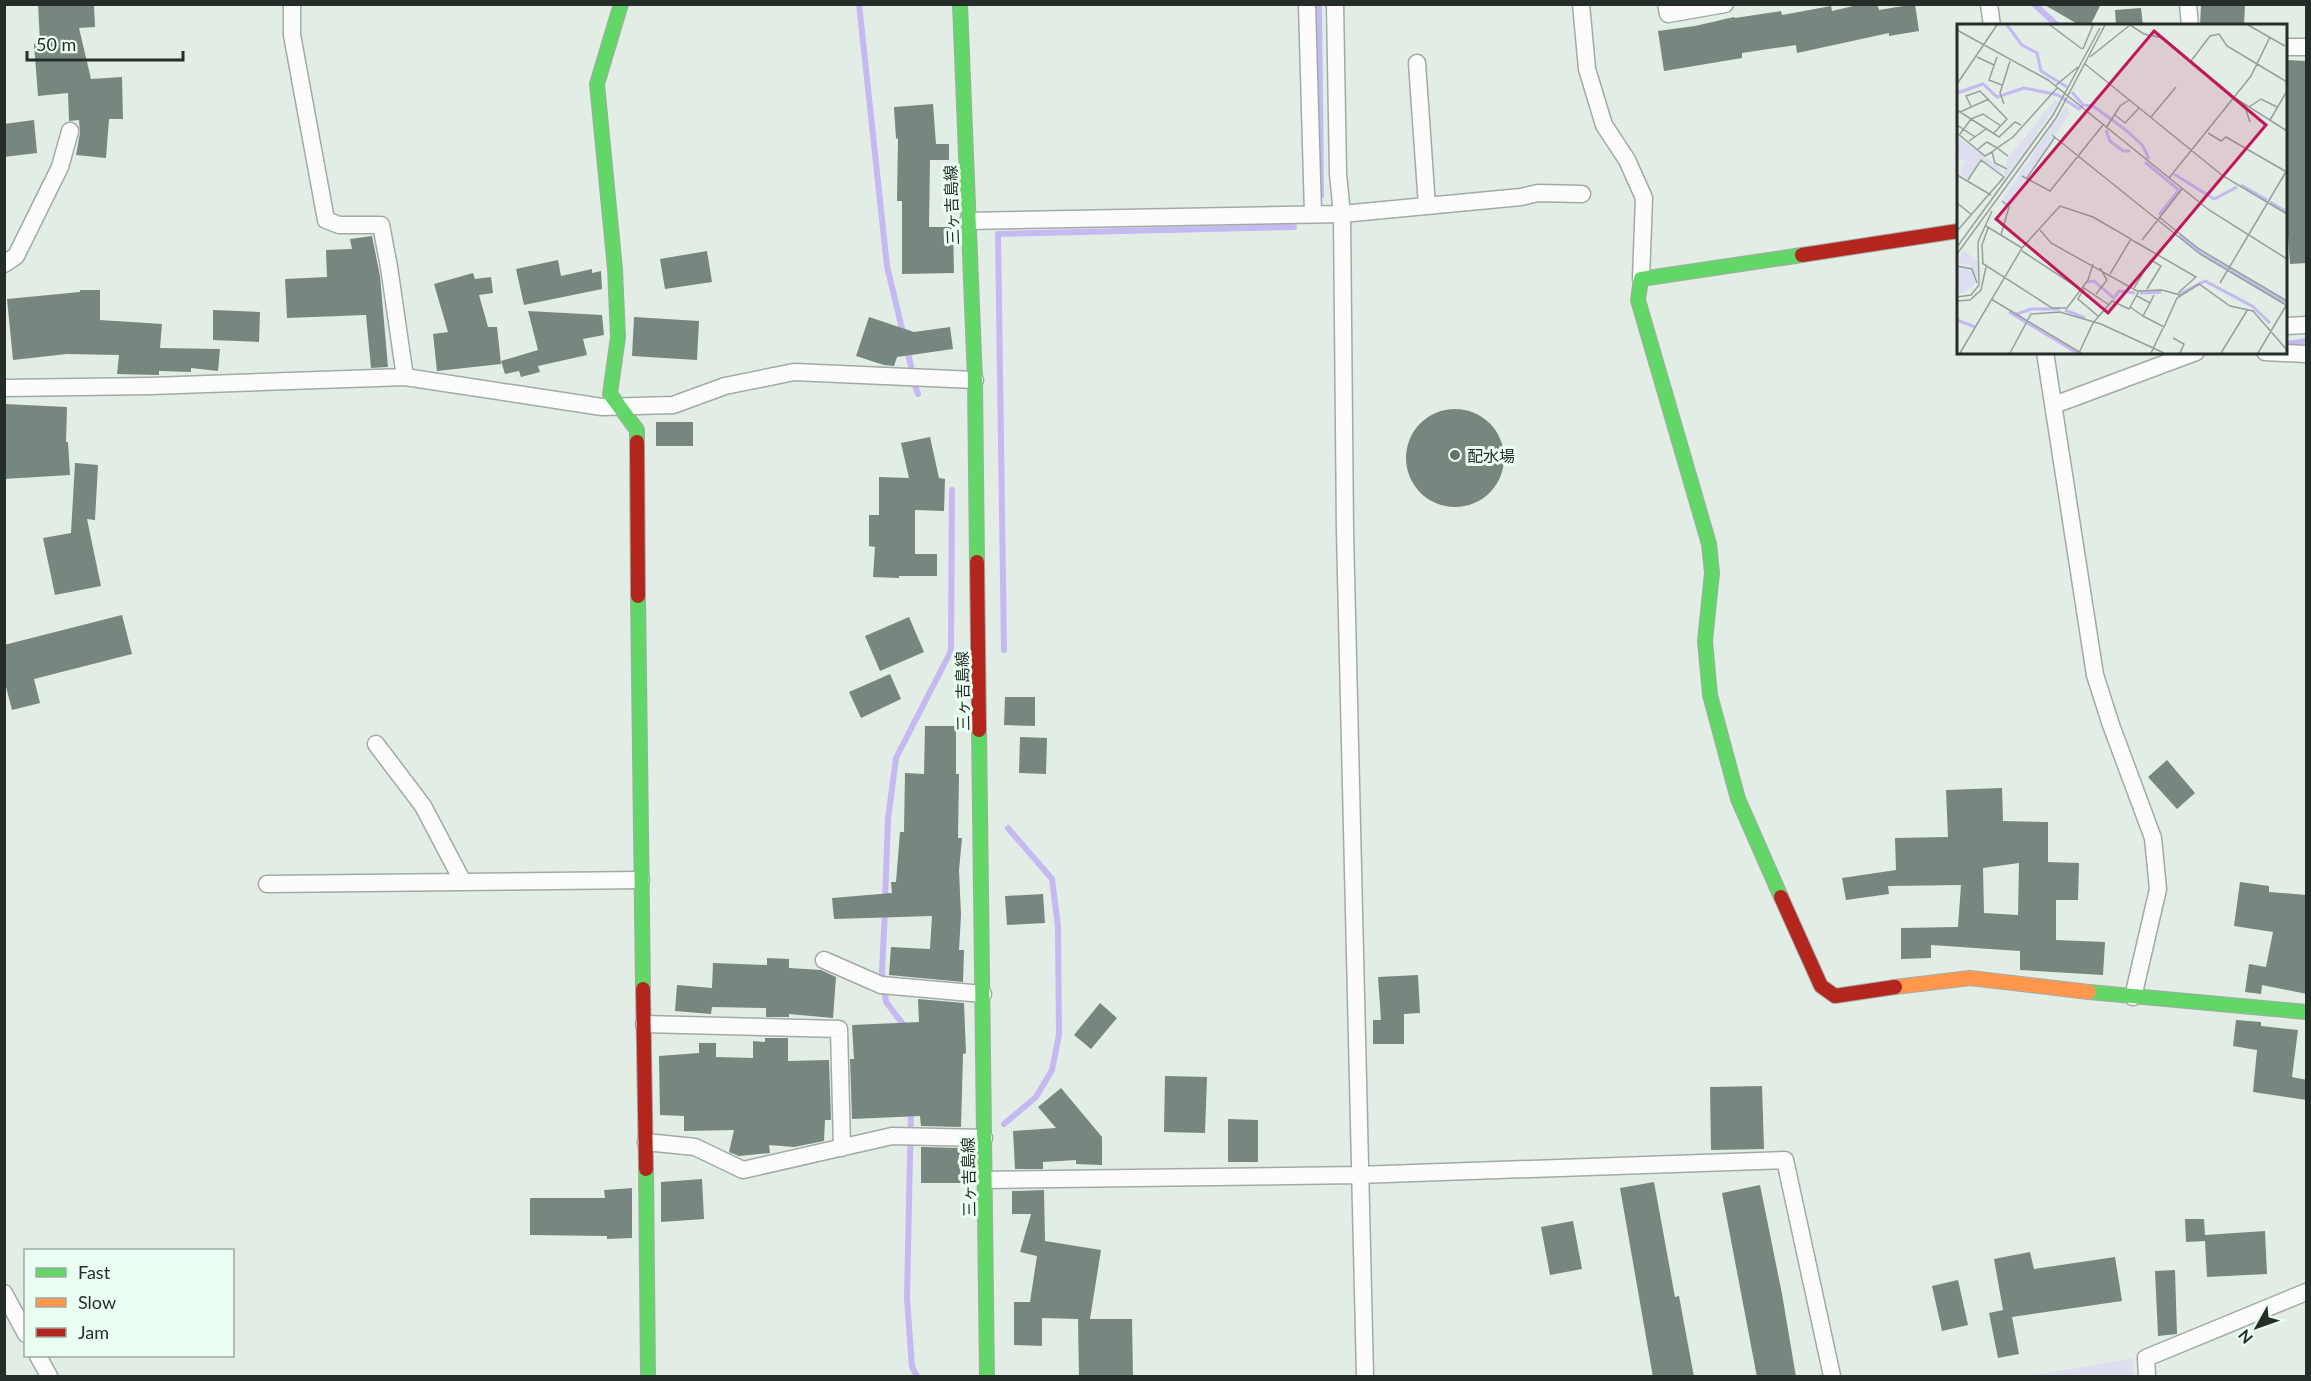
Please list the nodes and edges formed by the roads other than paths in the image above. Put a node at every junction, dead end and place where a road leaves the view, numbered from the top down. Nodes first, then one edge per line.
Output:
1 (292, 4) edge
2 (621, 4) edge
3 (960, 4) edge
4 (1307, 4) edge
5 (1335, 4) edge
6 (1581, 4) edge
7 (1666, 4) edge
8 (1725, 4) edge
9 (1989, 4) edge
10 (2188, 4) edge
11 (1992, 24) edge
12 (2190, 24) edge
13 (2287, 47) edge
14 (2307, 47) edge
15 (1417, 63) dead end
16 (70, 131) dead end
17 (1582, 194) dead end
18 (1427, 206) junction
19 (1313, 214) junction
20 (1342, 214) junction
21 (968, 221) junction
22 (1957, 231) edge
23 (4, 264) edge
24 (1641, 279) junction
25 (2307, 325) edge
26 (2287, 326) edge
27 (2287, 353) edge
28 (2045, 354) edge
29 (2191, 354) edge
30 (2307, 354) edge
31 (405, 377) junction
32 (975, 380) junction
33 (4, 388) edge
34 (2054, 405) junction
35 (622, 407) junction
36 (376, 744) dead end
37 (640, 880) junction
38 (463, 882) junction
39 (267, 884) dead end
40 (824, 960) dead end
41 (983, 993) junction
42 (2133, 997) junction
43 (2307, 1012) edge
44 (644, 1024) junction
45 (984, 1138) junction
46 (646, 1142) junction
47 (842, 1149) junction
48 (1358, 1175) junction
49 (985, 1180) junction
50 (2307, 1292) edge
51 (4, 1293) edge
52 (24, 1330) edge
53 (39, 1357) edge
54 (49, 1377) edge
55 (648, 1377) edge
56 (987, 1377) edge
57 (1365, 1377) edge
58 (1832, 1377) edge
59 (2147, 1377) edge

1 - 31 street
2 - 35 street
3 - 21 street, 三ヶ吉島線
4 - 19 street
5 - 20 street
6 - 24 street
7 - 8 street
9 - 11 street
10 - 12 street
13 - 14 street
15 - 18 street
16 - 23 street
17 - 18 street
18 - 20 street
19 - 20 street
19 - 21 street
20 - 48 street
21 - 32 street, 三ヶ吉島線
22 - 24 street
24 - 42 street
25 - 26 street
27 - 30 street
28 - 34 street
29 - 34 street
31 - 33 street
31 - 35 street
32 - 35 street
32 - 41 street, 三ヶ吉島線
34 - 42 street
35 - 37 street
36 - 38 street
37 - 38 street
37 - 44 street
38 - 39 street
40 - 41 street
41 - 45 street, 三ヶ吉島線
42 - 43 street
44 - 46 street
44 - 47 street
45 - 47 street
45 - 49 street, 三ヶ吉島線
46 - 47 street
46 - 55 street
48 - 49 street
48 - 57 street
48 - 58 street
49 - 56 street, 三ヶ吉島線
50 - 59 street
51 - 52 street
53 - 54 street

